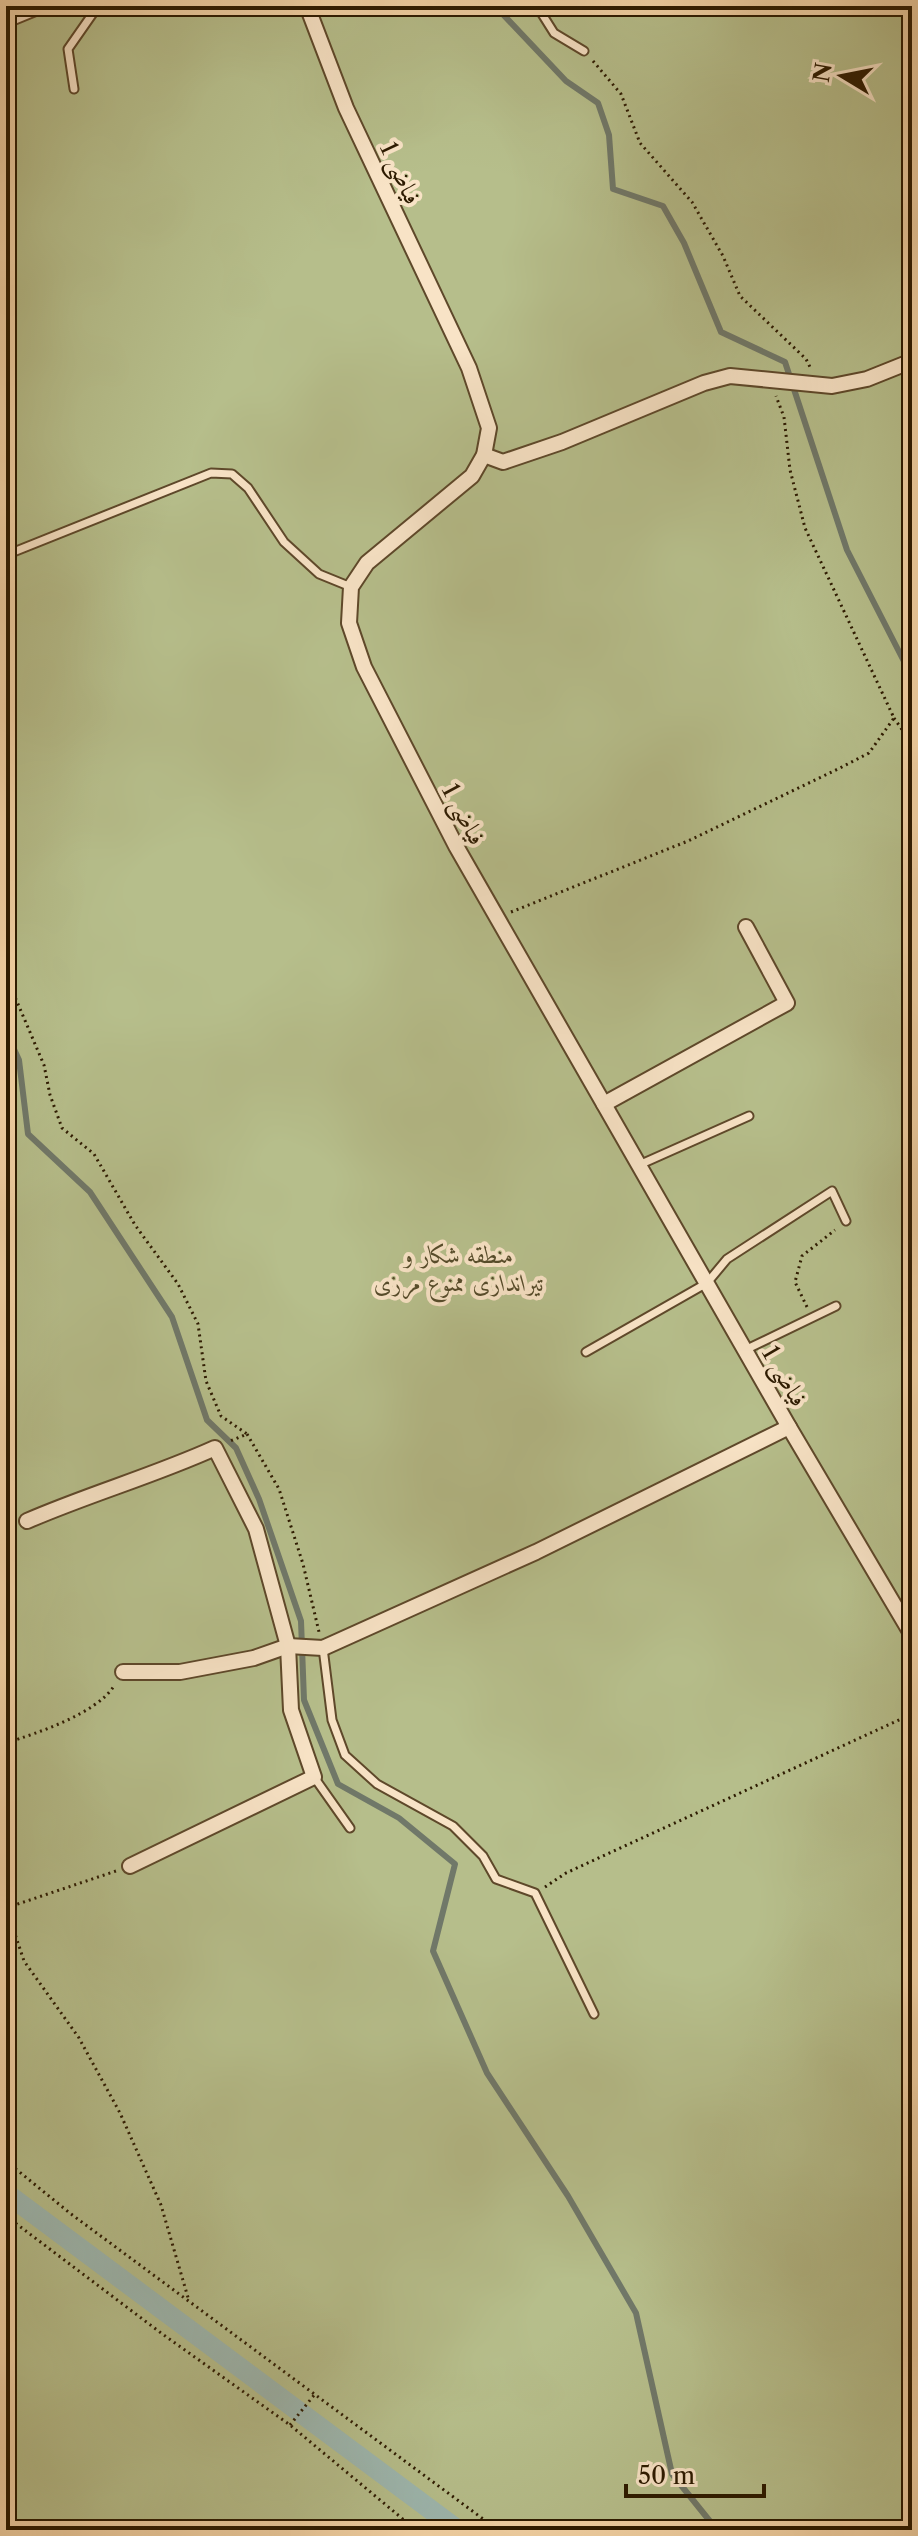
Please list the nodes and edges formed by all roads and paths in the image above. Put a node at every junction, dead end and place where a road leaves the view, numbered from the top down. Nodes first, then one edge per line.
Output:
1 (40, 6) edge
2 (98, 6) edge
3 (307, 6) edge
4 (537, 6) edge
5 (6, 20) edge
6 (584, 51) joint
7 (74, 89) dead end
8 (912, 361) edge
9 (776, 382) junction
10 (813, 385) junction
11 (484, 455) junction
12 (6, 555) edge
13 (351, 587) junction
14 (894, 718) junction
15 (912, 744) edge
16 (497, 917) junction
17 (746, 927) dead end
18 (6, 976) edge
19 (604, 1104) junction
20 (749, 1116) dead end
21 (639, 1165) junction
22 (846, 1221) joint
23 (707, 1283) junction
24 (836, 1306) dead end
25 (811, 1318) junction
26 (745, 1350) junction
27 (586, 1352) dead end
28 (789, 1427) junction
29 (247, 1434) junction
30 (238, 1437) dead end
31 (27, 1521) dead end
32 (912, 1635) edge
33 (290, 1646) junction
34 (318, 1647) junction
35 (123, 1672) joint
36 (912, 1714) edge
37 (6, 1743) edge
38 (314, 1777) junction
39 (350, 1828) dead end
40 (130, 1866) joint
41 (535, 1893) junction
42 (6, 1908) edge
43 (594, 2014) dead end
44 (6, 2161) edge
45 (6, 2216) edge
46 (189, 2301) junction
47 (315, 2394) junction
48 (290, 2425) junction
49 (416, 2530) edge
50 (498, 2530) edge

1 - 5 street
2 - 7 lane
3 - 11 street, فیاضی 1
4 - 6 lane
6 - 10 path
8 - 10 street
9 - 10 street
9 - 11 street
9 - 14 path
11 - 13 street
12 - 13 lane
13 - 16 street, فیاضی 1
14 - 15 path
14 - 16 path
16 - 19 street, فیاضی 1
17 - 19 street
18 - 29 path
19 - 21 street, فیاضی 1
20 - 21 lane
21 - 23 street, فیاضی 1
22 - 23 lane
22 - 25 path
23 - 26 street, فیاضی 1
23 - 27 lane
24 - 25 lane
25 - 26 lane
26 - 28 street, فیاضی 1
28 - 32 street, فیاضی 1
28 - 34 street
29 - 30 path
29 - 34 path
31 - 33 street
33 - 34 street
33 - 35 street
33 - 38 street
34 - 41 lane
35 - 37 path
36 - 41 path
38 - 39 lane
38 - 40 street
40 - 42 path
41 - 43 lane
42 - 46 path
44 - 46 path
45 - 48 path
46 - 47 path
47 - 48 path
47 - 50 path
48 - 49 path

